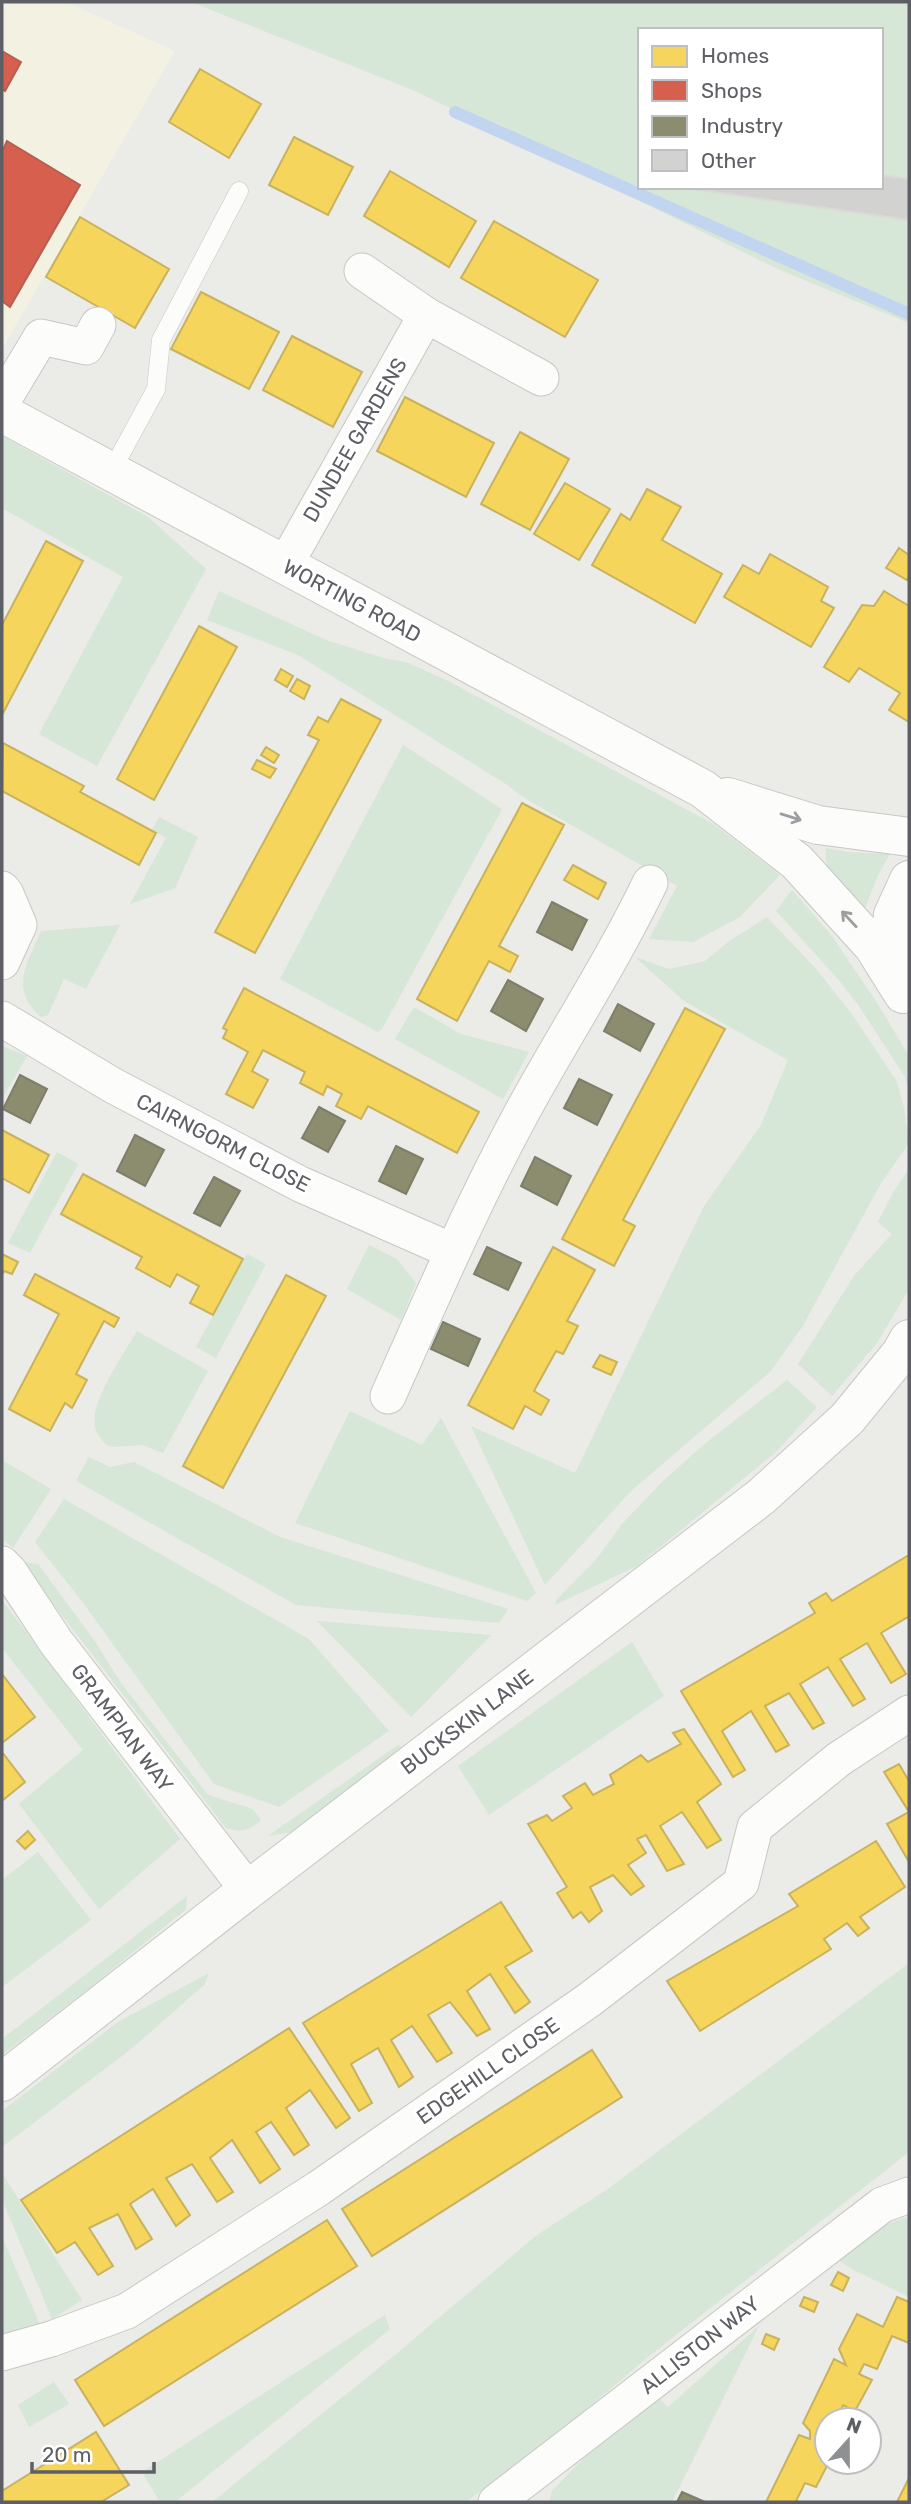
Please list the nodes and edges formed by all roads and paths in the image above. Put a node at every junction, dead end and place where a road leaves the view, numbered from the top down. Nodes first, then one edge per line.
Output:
1 (239, 191) dead end
2 (362, 271) dead end
3 (426, 316) junction
4 (99, 326) dead end
5 (541, 378) dead end
6 (2, 402) edge
7 (2, 413) edge
8 (111, 472) junction
9 (285, 565) junction
10 (703, 789) junction
11 (909, 837) edge
12 (909, 880) edge
13 (650, 883) dead end
14 (2, 889) edge
15 (2, 962) edge
16 (906, 998) edge
17 (2, 1019) edge
18 (452, 1251) junction
19 (907, 1352) edge
20 (388, 1396) dead end
21 (2, 1564) edge
22 (909, 1713) edge
23 (248, 1890) junction
24 (2, 2082) edge
25 (909, 2195) edge
26 (10, 2355) edge
27 (496, 2502) edge

1 - 8 lane
2 - 3 street
3 - 5 street
3 - 9 street, DUNDEE GARDENS
4 - 6 street
7 - 8 main road, WORTING ROAD
8 - 9 main road, WORTING ROAD
9 - 10 main road, WORTING ROAD
10 -> 11 main road, WORTING ROAD
16 -> 10 main road, WORTING ROAD
12 - 16 main road
13 - 18 street
14 - 15 street
17 - 18 street, CAIRNGORM CLOSE
18 - 20 street
19 - 23 main road, BUCKSKIN LANE
21 - 23 street, GRAMPIAN WAY
22 - 26 street, EDGEHILL CLOSE
23 - 24 main road, BUCKSKIN LANE
25 - 27 street, ALLISTON WAY

